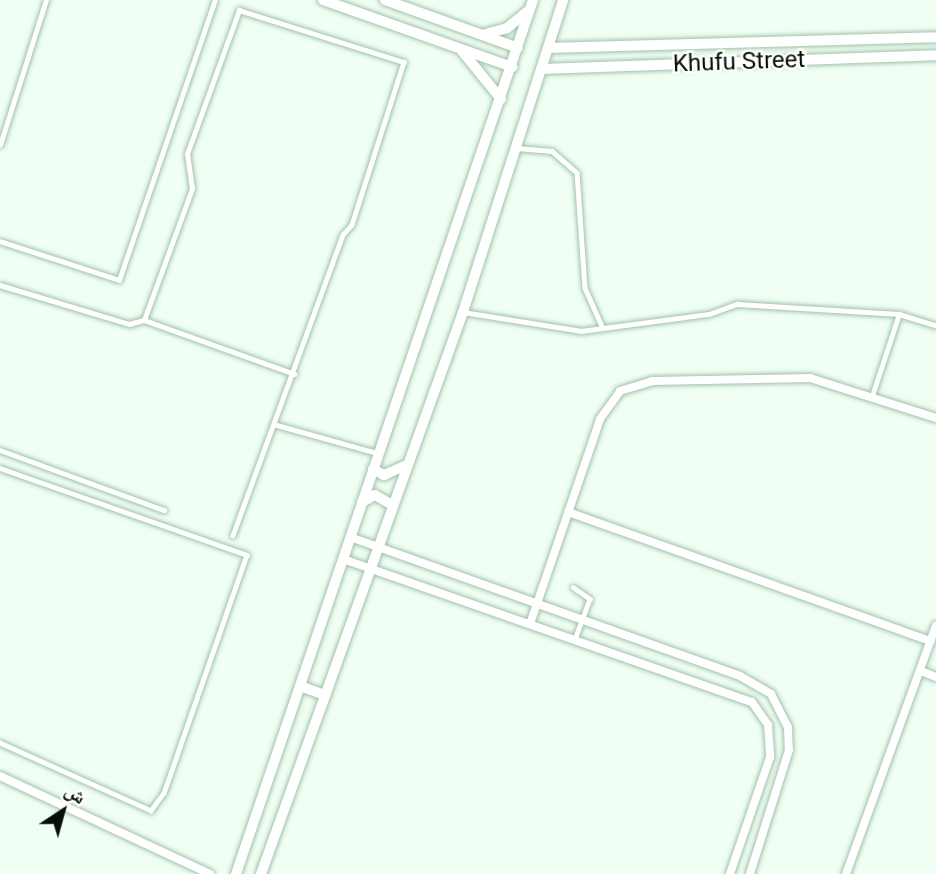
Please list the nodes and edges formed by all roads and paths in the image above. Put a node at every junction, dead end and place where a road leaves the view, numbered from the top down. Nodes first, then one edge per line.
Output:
1 (46, 0) edge
2 (215, 0) edge
3 (323, 0) edge
4 (385, 0) edge
5 (563, 0) edge
6 (532, 5) edge
7 (482, 35) junction
8 (936, 37) edge
9 (518, 48) junction
10 (548, 48) junction
11 (461, 49) junction
12 (936, 55) edge
13 (512, 67) junction
14 (541, 69) junction
15 (501, 99) junction
16 (0, 145) edge
17 (516, 148) junction
18 (0, 241) edge
19 (0, 285) edge
20 (463, 312) junction
21 (899, 314) junction
22 (144, 320) junction
23 (936, 325) edge
24 (602, 326) junction
25 (295, 374) junction
26 (872, 396) junction
27 (936, 418) edge
28 (277, 425) junction
29 (0, 450) edge
30 (378, 453) junction
31 (406, 465) junction
32 (0, 468) edge
33 (373, 469) junction
34 (362, 502) junction
35 (392, 505) junction
36 (164, 510) dead end
37 (568, 512) junction
38 (233, 535) dead end
39 (350, 537) junction
40 (377, 548) junction
41 (343, 559) junction
42 (370, 569) junction
43 (573, 587) dead end
44 (535, 604) junction
45 (531, 621) junction
46 (582, 621) junction
47 (936, 626) edge
48 (576, 637) junction
49 (931, 641) junction
50 (921, 671) junction
51 (936, 677) edge
52 (300, 686) junction
53 (325, 695) junction
54 (0, 743) edge
55 (0, 776) edge
56 (210, 874) edge
57 (236, 874) edge
58 (261, 874) edge
59 (730, 874) edge
60 (750, 874) edge
61 (846, 874) edge

1 - 16 lane
2 - 18 lane
3 - 11 street
4 - 7 street
5 - 10 street
6 - 7 street
6 - 9 street
7 - 9 street
8 - 10 street, Khufu Street
9 - 13 street
10 - 14 street
11 - 13 street
11 - 15 street
12 - 14 street, Khufu Street
13 - 15 street
14 - 17 street
15 - 30 street
17 - 20 street
17 - 24 lane
19 - 22 lane
20 - 24 lane
20 - 31 street
21 - 23 lane
21 - 24 lane
21 - 26 lane
22 - 25 lane
22 - 25 lane
25 - 28 lane
26 - 27 street
26 - 37 street
28 - 30 lane
28 - 38 lane
29 - 36 lane
30 - 33 street
31 - 33 street
31 - 35 street
32 - 54 lane
33 - 34 street
34 - 35 street
34 - 39 street
35 - 40 street
37 - 44 street
37 - 49 street
39 - 40 street
39 - 41 street
40 - 42 street
40 - 44 street
41 - 42 street
41 - 52 street
42 - 45 street
42 - 53 street
43 - 46 lane
44 - 45 street
44 - 46 street
45 - 48 street
46 - 48 lane
46 - 60 street
47 - 49 street
48 - 59 street
49 - 50 street
50 - 51 street
50 - 61 street
52 - 53 street
52 - 57 street
53 - 58 street
55 - 56 street

